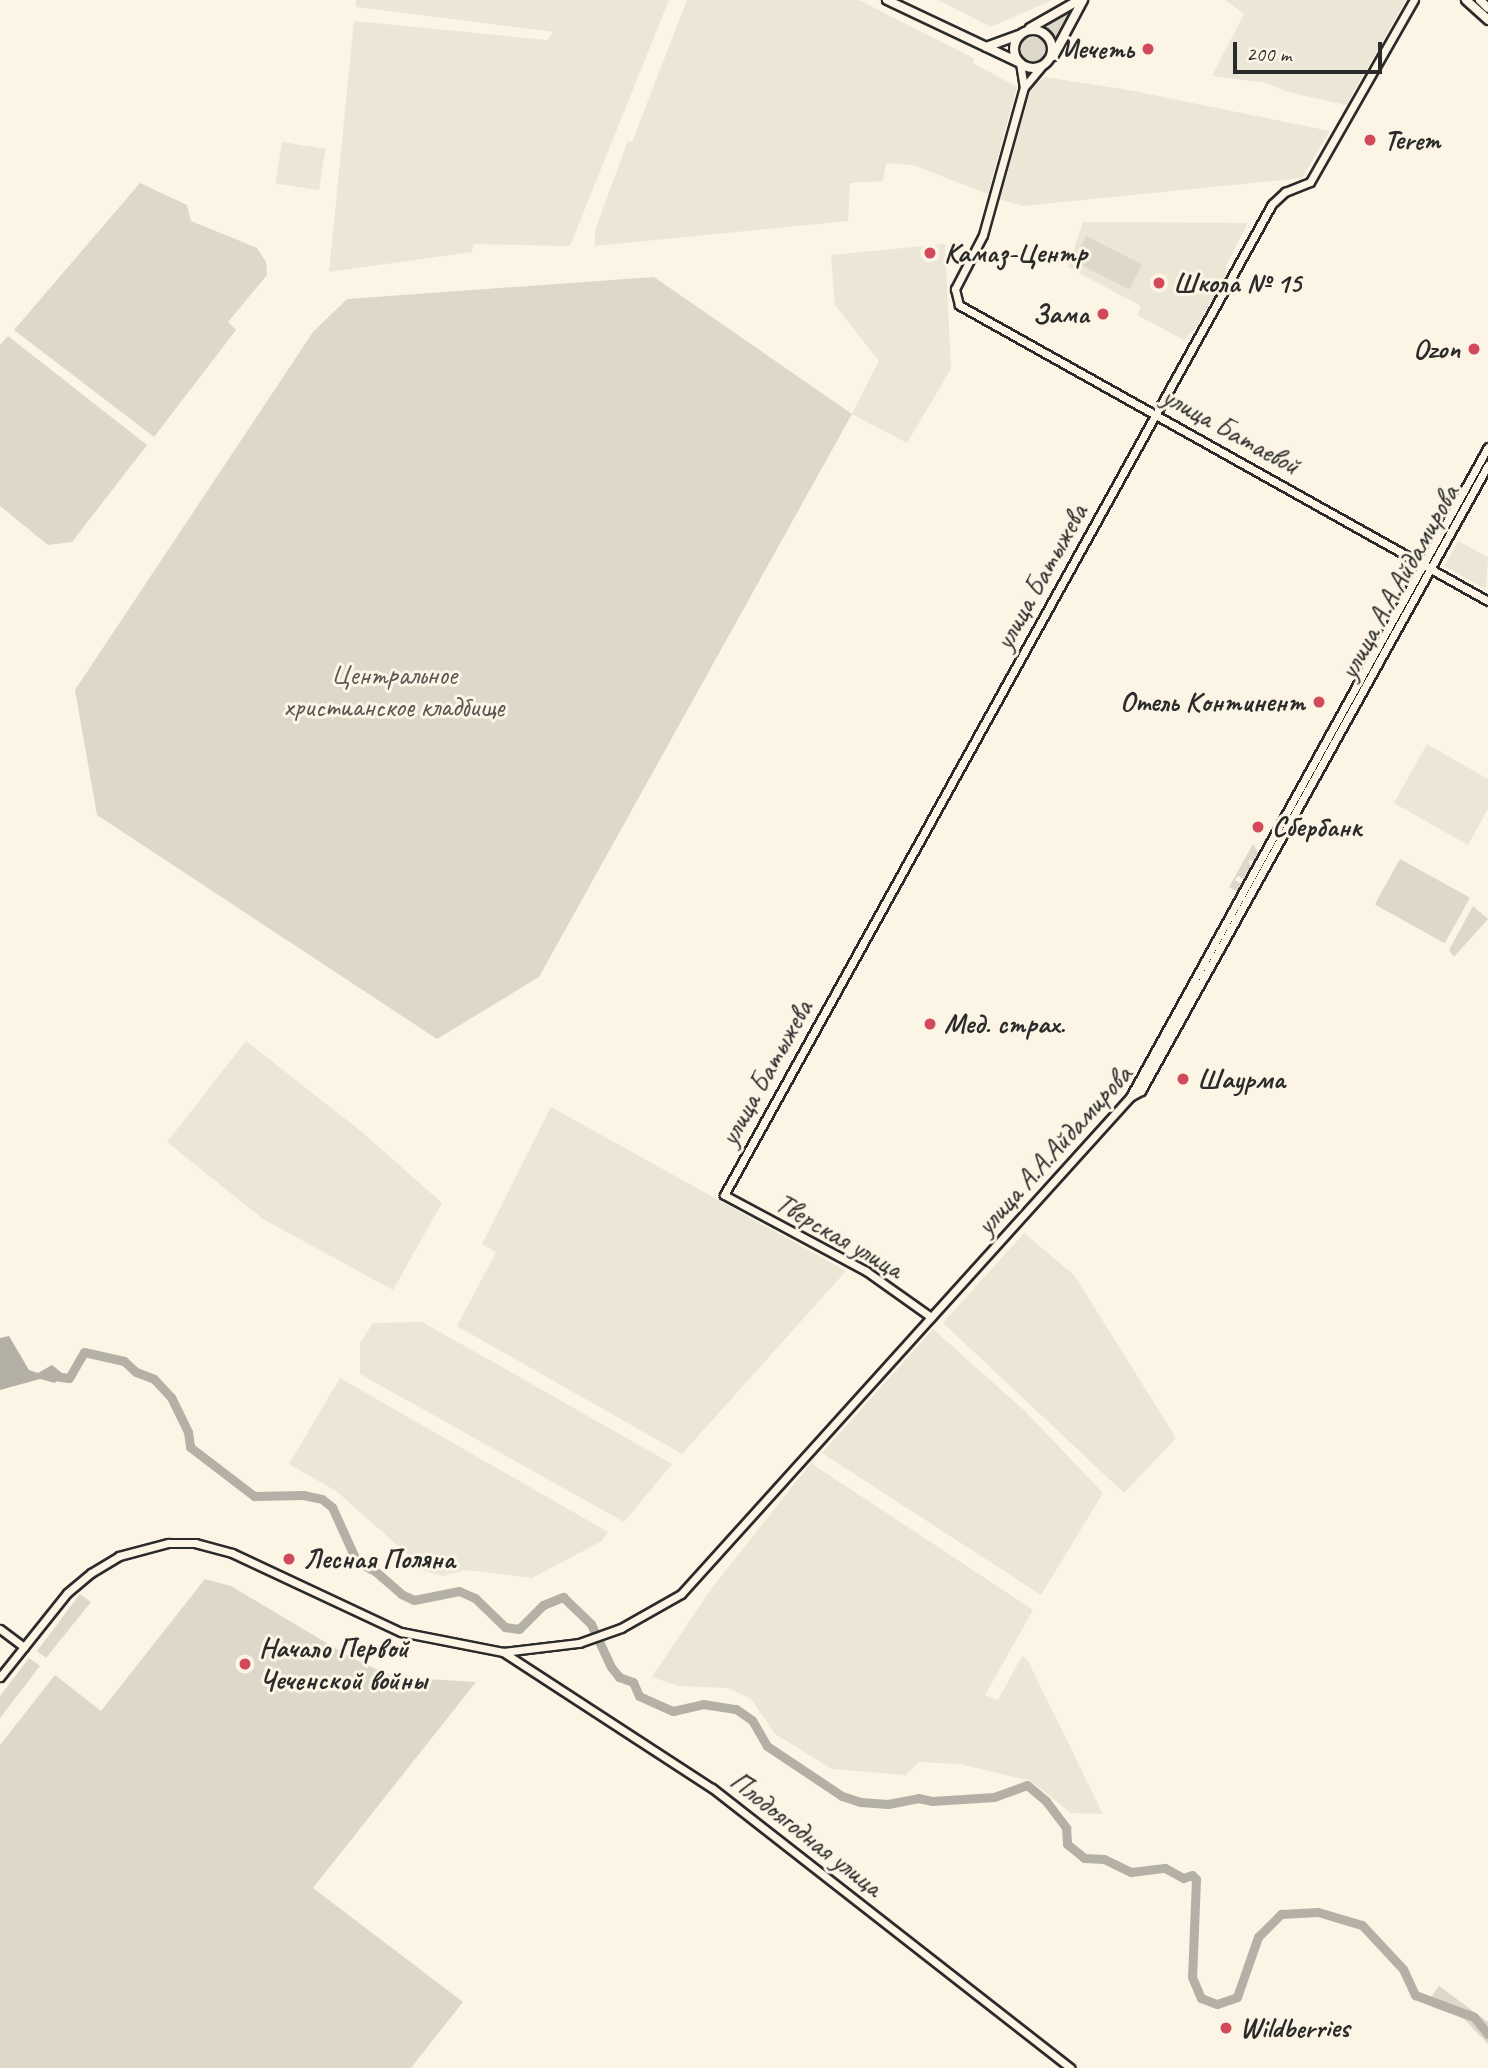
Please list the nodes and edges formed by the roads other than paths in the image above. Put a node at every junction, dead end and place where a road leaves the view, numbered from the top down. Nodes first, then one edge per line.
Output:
1 (887, 0) edge
2 (1081, 0) edge
3 (1415, 0) edge
4 (1466, 0) edge
5 (1480, 0) edge
6 (1488, 8) edge
7 (1488, 20) edge
8 (1024, 32) junction
9 (985, 47) junction
10 (1049, 60) junction
11 (1020, 63) junction
12 (1041, 67) junction
13 (1024, 87) junction
14 (1156, 414) junction
15 (1488, 447) edge
16 (1488, 465) edge
17 (1428, 565) junction
18 (1488, 601) edge
19 (1134, 1085) junction
20 (1141, 1091) junction
21 (1130, 1097) junction
22 (724, 1195) joint
23 (931, 1317) junction
24 (0, 1629) edge
25 (24, 1647) junction
26 (503, 1652) junction
27 (0, 1677) edge
28 (1071, 2068) edge

1 - 9 main road
2 - 8 main road
2 - 10 main road
3 - 14 main road, улица Батыжева
4 - 7 main road
5 - 6 main road
8 - 9 main road
8 - 10 main road
8 - 11 main road
9 - 11 main road
10 - 12 main road
11 - 12 main road
11 - 13 main road
12 - 13 main road
13 - 14 main road, улица Батаевой
14 - 17 main road, улица Батаевой
14 - 22 main road, улица Батыжева
15 - 17 main road, улица А.А.Айдамирова
16 - 17 main road, улица А.А.Айдамирова
17 - 18 main road, улица Батаевой
17 - 19 main road, улица А.А.Айдамирова
17 - 20 main road, улица А.А.Айдамирова
19 - 20 main road
19 - 21 main road, улица А.А.Айдамирова
20 - 21 main road, улица А.А.Айдамирова
21 - 23 main road, улица А.А.Айдамирова
22 - 23 main road, Тверская улица
23 - 26 main road, улица А.А.Айдамирова
24 - 25 main road
25 - 26 main road
25 - 27 main road
26 - 28 main road, Плодоягодная улица

